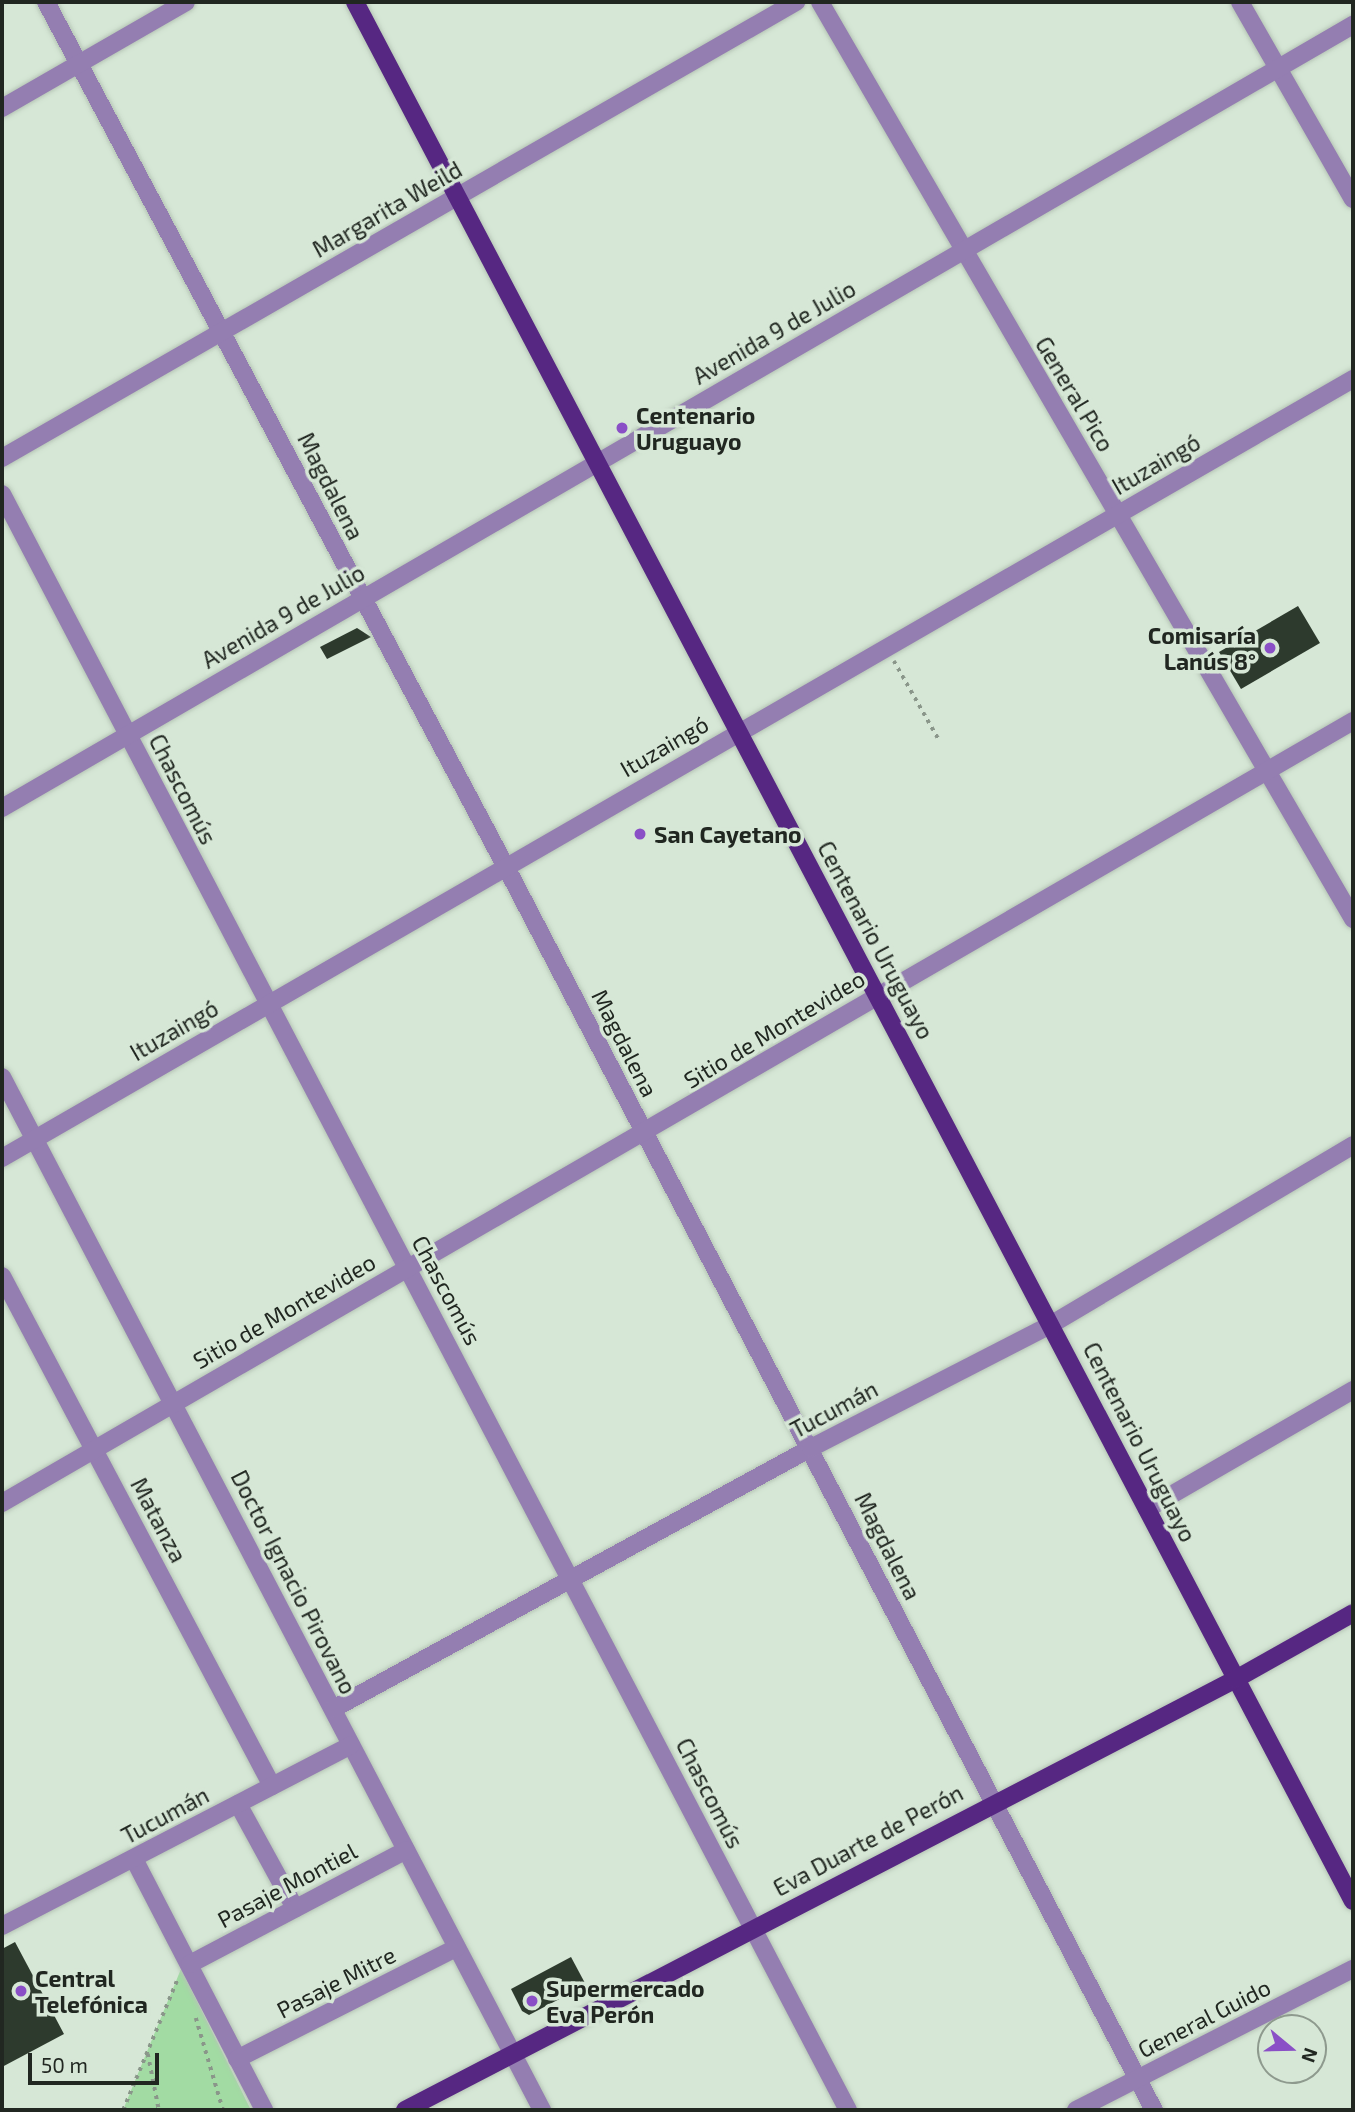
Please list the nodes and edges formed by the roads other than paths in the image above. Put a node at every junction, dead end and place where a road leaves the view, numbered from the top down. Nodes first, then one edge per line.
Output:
1 (46, 2) edge
2 (186, 2) edge
3 (355, 2) edge
4 (796, 2) edge
5 (820, 2) edge
6 (1240, 2) edge
7 (1353, 24) edge
8 (78, 63) junction
9 (1278, 68) junction
10 (2, 108) edge
11 (458, 196) junction
12 (1353, 199) edge
13 (962, 251) junction
14 (223, 330) junction
15 (1353, 379) edge
16 (2, 458) edge
17 (597, 463) junction
18 (2, 494) edge
19 (1118, 515) junction
20 (362, 598) junction
21 (1353, 721) edge
22 (738, 732) junction
23 (128, 735) junction
24 (1268, 770) junction
25 (2, 808) edge
26 (506, 867) junction
27 (1353, 919) edge
28 (878, 996) junction
29 (268, 1005) junction
30 (2, 1077) edge
31 (644, 1134) junction
32 (34, 1139) junction
33 (1353, 1145) edge
34 (2, 1158) edge
35 (408, 1269) junction
36 (2, 1276) edge
37 (1052, 1324) junction
38 (1353, 1391) edge
39 (173, 1402) junction
40 (811, 1448) junction
41 (94, 1450) junction
42 (2, 1503) edge
43 (1147, 1509) junction
44 (572, 1579) junction
45 (1353, 1613) edge
46 (1236, 1679) junction
47 (332, 1709) junction
48 (351, 1745) junction
49 (272, 1786) junction
50 (992, 1803) junction
51 (238, 1804) junction
52 (406, 1850) junction
53 (134, 1859) junction
54 (1353, 1901) edge
55 (295, 1908) junction
56 (4, 1920) edge
57 (752, 1929) junction
58 (456, 1948) junction
59 (190, 1964) junction
60 (1353, 1969) edge
61 (514, 2054) junction
62 (237, 2059) junction
63 (1138, 2078) junction
64 (264, 2110) edge
65 (405, 2110) edge
66 (542, 2110) edge
67 (848, 2110) edge
68 (1076, 2110) edge
69 (1154, 2110) edge

1 - 8 street, Magdalena
2 - 8 street
3 - 11 main road, Centenario Uruguayo
4 - 11 street, Margarita Weild
5 - 13 street, General Pico
6 - 9 street
7 - 9 street, Avenida 9 de Julio
8 - 10 street
8 - 14 street, Magdalena
9 - 12 street
9 - 13 street, Avenida 9 de Julio
11 - 14 street, Margarita Weild
11 - 17 main road, Centenario Uruguayo
13 - 17 street, Avenida 9 de Julio
13 - 19 street, General Pico
14 - 16 street, Margarita Weild
14 - 20 street, Magdalena
15 - 19 street, Ituzaingó
17 - 20 street, Avenida 9 de Julio
17 - 22 main road, Centenario Uruguayo
18 - 23 street, Chascomús
19 - 22 street, Ituzaingó
19 - 24 street, General Pico
20 - 23 street, Avenida 9 de Julio
20 - 26 street, Magdalena
21 - 24 street, Sitio de Montevideo
22 - 26 street, Ituzaingó
22 - 28 main road, Centenario Uruguayo
23 - 25 street, Avenida 9 de Julio
23 - 29 street, Chascomús
24 - 27 street, General Pico
24 - 28 street, Sitio de Montevideo
26 - 29 street, Ituzaingó
26 - 31 street, Magdalena
28 - 31 street, Sitio de Montevideo
28 - 37 main road, Centenario Uruguayo
29 - 32 street, Ituzaingó
29 - 35 street, Chascomús
30 - 32 street, Doctor Ignacio Pirovano
31 - 35 street, Sitio de Montevideo
31 - 40 street, Magdalena
32 - 34 street, Ituzaingó
32 - 39 street, Doctor Ignacio Pirovano
33 - 37 street, Tucumán
35 - 39 street, Sitio de Montevideo
35 - 44 street, Chascomús
36 - 41 street, Matanza
37 - 40 street, Tucumán
37 - 43 main road, Centenario Uruguayo
38 - 43 street
39 - 41 street, Sitio de Montevideo
39 - 47 street, Doctor Ignacio Pirovano
40 - 44 street, Tucumán
40 - 50 street, Magdalena
41 - 42 street, Sitio de Montevideo
41 - 49 street, Matanza
43 - 46 main road, Centenario Uruguayo
44 - 47 street, Tucumán
44 - 57 street, Chascomús
45 - 46 main road, Eva Duarte de Perón
46 - 50 main road, Eva Duarte de Perón
46 - 54 main road, Centenario Uruguayo
47 - 48 street, Doctor Ignacio Pirovano
48 - 49 street, Tucumán
48 - 52 street, Doctor Ignacio Pirovano
49 - 51 street, Tucumán
50 - 57 main road, Eva Duarte de Perón
50 - 63 street, Magdalena
51 - 53 street, Tucumán
51 - 55 street
52 - 55 street, Pasaje Montiel
52 - 58 street, Doctor Ignacio Pirovano
53 - 56 street, Tucumán
53 - 59 street
55 - 59 street, Pasaje Montiel
57 - 61 main road, Eva Duarte de Perón
57 - 67 street, Chascomús
58 - 61 street, Doctor Ignacio Pirovano
58 - 62 street, Pasaje Mitre
59 - 62 street
60 - 63 street, General Guido
61 - 65 main road, Eva Duarte de Perón
61 - 66 street, Doctor Ignacio Pirovano
62 - 64 street
63 - 68 street, General Guido
63 - 69 street, Magdalena

